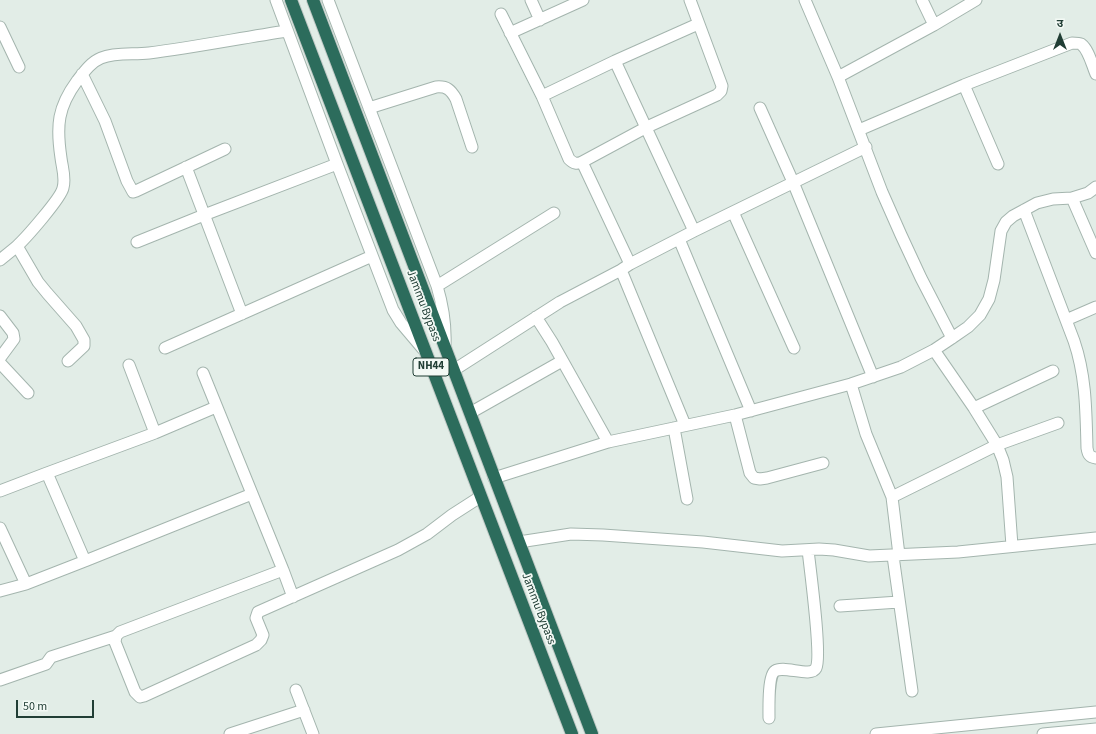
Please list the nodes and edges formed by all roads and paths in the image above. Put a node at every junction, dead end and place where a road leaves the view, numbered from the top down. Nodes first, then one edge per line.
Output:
1 (276, 0) edge
2 (291, 0) edge
3 (313, 0) edge
4 (328, 0) edge
5 (531, 0) edge
6 (583, 0) edge
7 (690, 0) edge
8 (805, 0) edge
9 (922, 0) edge
10 (976, 0) edge
11 (500, 14) dead end
12 (540, 20) junction
13 (698, 24) junction
14 (934, 25) junction
15 (0, 27) edge
16 (287, 31) junction
17 (510, 33) junction
18 (616, 61) junction
19 (19, 67) dead end
20 (82, 74) junction
21 (1096, 74) edge
22 (838, 77) junction
23 (964, 85) junction
24 (542, 96) junction
25 (369, 108) junction
26 (760, 108) dead end
27 (647, 128) junction
28 (859, 130) junction
29 (472, 147) dead end
30 (866, 148) junction
31 (225, 149) dead end
32 (582, 162) junction
33 (337, 164) junction
34 (998, 164) dead end
35 (186, 168) junction
36 (793, 182) junction
37 (1096, 187) edge
38 (1072, 198) junction
39 (1024, 210) junction
40 (733, 212) junction
41 (554, 213) dead end
42 (204, 215) junction
43 (694, 231) junction
44 (679, 239) junction
45 (137, 242) dead end
46 (17, 246) junction
47 (1096, 253) edge
48 (372, 256) junction
49 (0, 260) edge
50 (626, 267) junction
51 (437, 286) junction
52 (1096, 307) edge
53 (242, 314) junction
54 (0, 316) edge
55 (536, 317) junction
56 (1066, 320) junction
57 (952, 338) junction
58 (165, 348) dead end
59 (445, 348) junction
60 (794, 348) dead end
61 (424, 350) junction
62 (934, 350) junction
63 (0, 358) edge
64 (68, 361) dead end
65 (562, 361) junction
66 (0, 363) edge
67 (128, 366) dead end
68 (454, 370) junction
69 (1053, 371) dead end
70 (203, 373) dead end
71 (873, 378) junction
72 (851, 384) junction
73 (28, 393) dead end
74 (216, 407) junction
75 (974, 408) junction
76 (751, 411) junction
77 (470, 413) junction
78 (735, 415) junction
79 (1058, 423) dead end
80 (685, 425) junction
81 (674, 428) junction
82 (155, 433) junction
83 (608, 442) junction
84 (997, 445) junction
85 (1096, 458) edge
86 (823, 463) dead end
87 (47, 473) junction
88 (494, 478) junction
89 (0, 491) edge
90 (252, 494) junction
91 (480, 497) junction
92 (892, 497) junction
93 (687, 499) dead end
94 (0, 528) edge
95 (1096, 538) edge
96 (519, 542) junction
97 (1012, 546) junction
98 (808, 550) junction
99 (896, 555) junction
100 (85, 561) junction
101 (283, 570) junction
102 (26, 584) junction
103 (0, 591) edge
104 (293, 597) junction
105 (899, 602) junction
106 (840, 606) dead end
107 (116, 636) junction
108 (0, 680) edge
109 (296, 690) dead end
110 (912, 691) dead end
111 (304, 710) junction
112 (1096, 712) edge
113 (769, 718) dead end
114 (1096, 729) edge
115 (230, 734) edge
116 (313, 734) edge
117 (572, 734) edge
118 (592, 734) edge
119 (876, 734) edge
120 (1043, 734) edge

1 - 16 street
2 - 61 highway, Jammu Bypass / NH44
3 - 59 highway, Jammu Bypass / NH44
4 - 25 street
5 - 12 street
6 - 12 street
7 - 13 street
8 - 22 street
9 - 14 street
10 - 14 street
11 - 17 street
12 - 17 street
13 - 18 street
13 - 27 street
14 - 22 street
15 - 19 street
16 - 20 street
16 - 33 street
17 - 24 street
18 - 24 street
18 - 27 street
20 - 35 street
20 - 46 street
21 - 23 street
22 - 28 street
23 - 28 street
23 - 34 street
24 - 32 street
25 - 29 street
25 - 51 street
26 - 36 street
27 - 32 street
27 - 43 street
28 - 30 street
30 - 36 street
30 - 57 street
31 - 35 street
32 - 50 street
33 - 42 street
33 - 48 street
35 - 42 street
36 - 40 street
36 - 71 street
37 - 38 street
38 - 39 street
38 - 47 street
39 - 56 street
39 - 57 street
40 - 43 street
40 - 60 street
41 - 51 street
42 - 45 street
42 - 53 street
43 - 44 street
44 - 50 street
44 - 76 street
46 - 49 street
46 - 64 street
48 - 53 street
48 - 61 street
50 - 55 street
50 - 80 street
51 - 59 street
52 - 56 street
53 - 58 street
54 - 63 street
55 - 65 street
55 - 68 street
56 - 85 street
57 - 62 street
59 - 68 highway, Jammu Bypass / NH44
61 - 91 highway, Jammu Bypass / NH44
62 - 71 street
62 - 75 street
65 - 77 street
65 - 83 street
66 - 73 street
67 - 82 street
68 - 77 highway, Jammu Bypass / NH44
69 - 75 street
70 - 74 street
71 - 72 street
72 - 76 street
72 - 92 street
74 - 82 street
74 - 90 street
75 - 84 street
76 - 78 street
77 - 88 highway, Jammu Bypass / NH44
78 - 80 street
78 - 86 street
79 - 84 street
80 - 81 street
81 - 83 street
81 - 93 street
82 - 87 street
83 - 88 street
84 - 92 street
84 - 97 street
87 - 89 street
87 - 100 street
88 - 96 highway, Jammu Bypass / NH44
90 - 100 street
90 - 101 street
91 - 104 street
91 - 117 highway, Jammu Bypass / NH44
92 - 99 street
94 - 102 street
95 - 97 street
96 - 98 street
96 - 118 highway, Jammu Bypass / NH44
97 - 99 street
98 - 99 street
98 - 113 street
99 - 105 street
100 - 102 street
101 - 104 street
101 - 107 street
102 - 103 street
104 - 107 street
105 - 106 street
105 - 110 street
107 - 108 street
109 - 111 street
111 - 115 street
111 - 116 street
112 - 119 street
114 - 120 street

